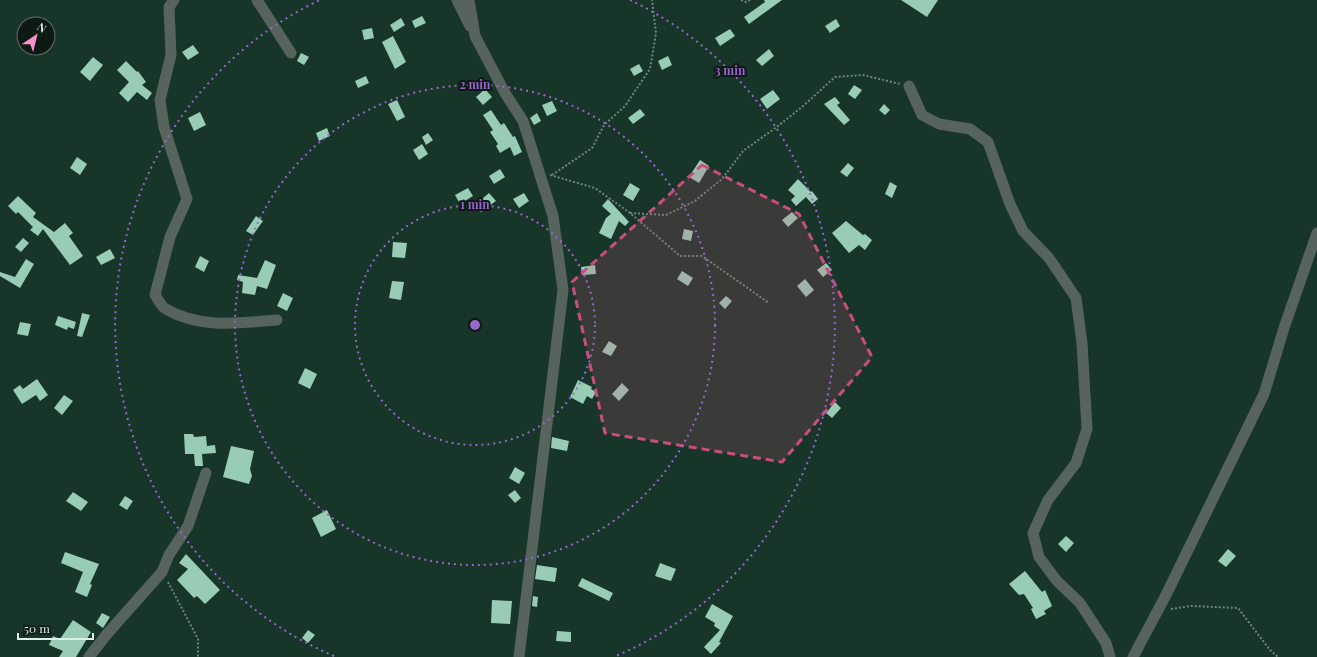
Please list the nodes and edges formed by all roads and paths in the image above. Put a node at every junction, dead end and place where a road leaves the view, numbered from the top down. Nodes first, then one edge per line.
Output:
1 (174, 0) edge
2 (257, 0) edge
3 (457, 0) edge
4 (469, 0) edge
5 (652, 0) edge
6 (742, 0) edge
7 (750, 0) edge
8 (475, 36) junction
9 (291, 53) dead end
10 (909, 86) joint
11 (538, 171) junction
12 (552, 175) junction
13 (630, 213) junction
14 (1317, 233) edge
15 (769, 303) dead end
16 (277, 320) dead end
17 (206, 473) dead end
18 (162, 572) junction
19 (1158, 610) junction
20 (89, 657) edge
21 (198, 657) edge
22 (519, 657) edge
23 (1110, 657) edge
24 (1133, 657) edge
25 (1278, 657) edge

1 - 16 street
2 - 9 street
3 - 8 street
4 - 8 street
5 - 12 path
6 - 7 path
8 - 11 street
10 - 13 path
10 - 23 street
11 - 12 path
11 - 22 street
12 - 13 path
13 - 15 path
14 - 19 street
17 - 18 street
18 - 20 street
18 - 21 path
19 - 24 street
19 - 25 path

